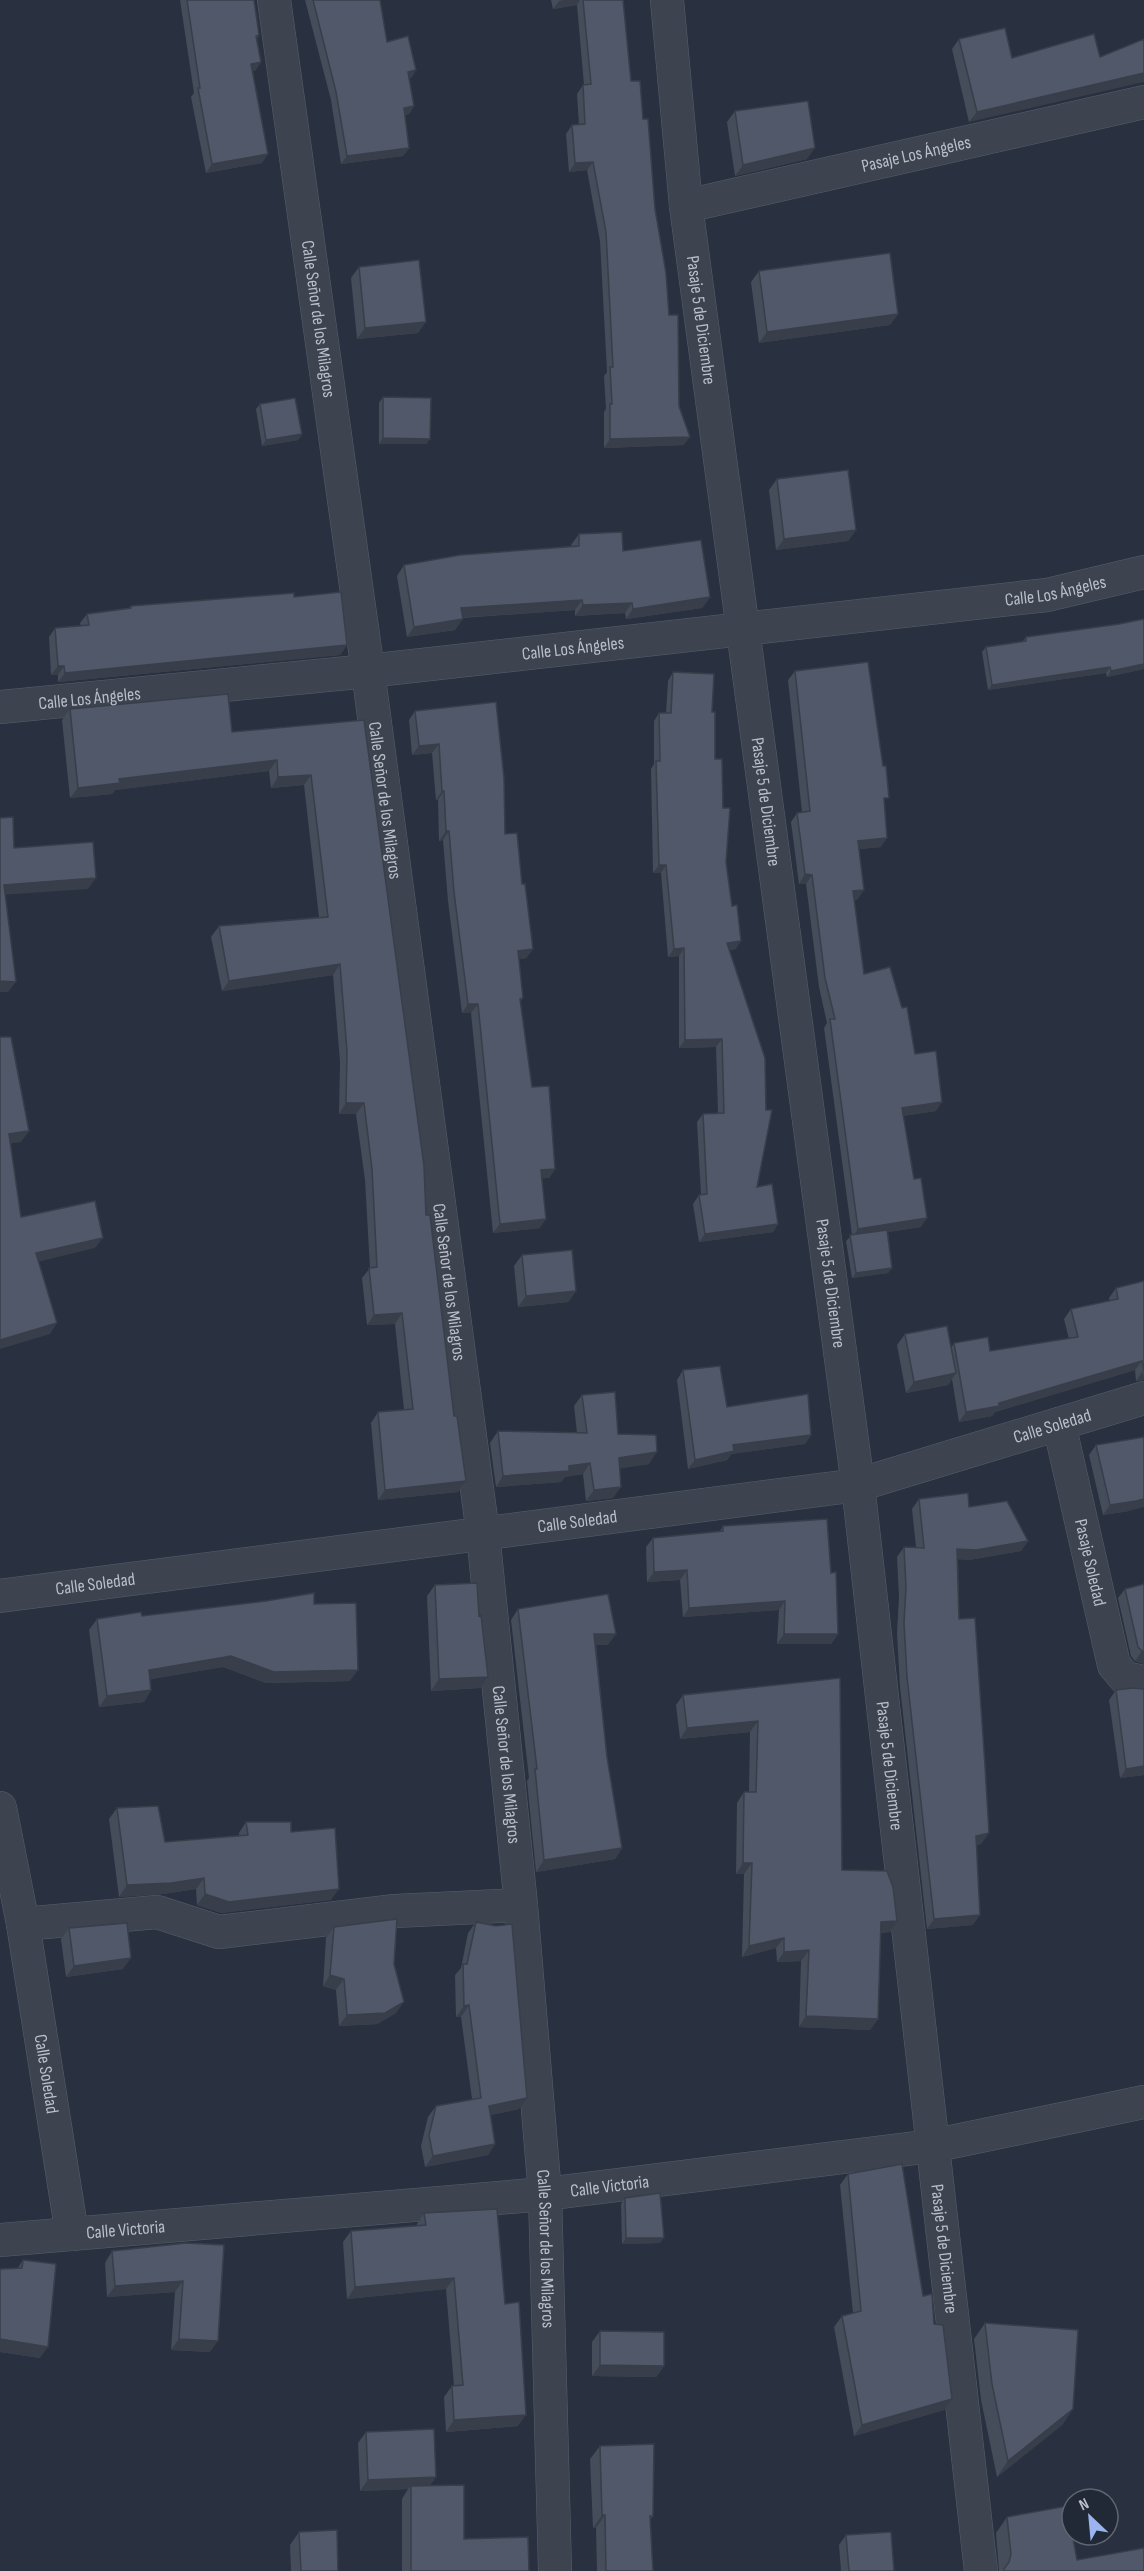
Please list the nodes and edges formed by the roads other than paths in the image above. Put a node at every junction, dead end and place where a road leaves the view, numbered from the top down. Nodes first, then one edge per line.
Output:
1 (274, 0) edge
2 (666, 0) edge
3 (1144, 102) edge
4 (686, 206) junction
5 (1144, 572) edge
6 (744, 630) junction
7 (368, 671) junction
8 (0, 707) edge
9 (1144, 1398) edge
10 (1059, 1424) junction
11 (858, 1485) junction
12 (483, 1534) junction
13 (0, 1596) edge
14 (1144, 1682) edge
15 (0, 1808) edge
16 (521, 1905) junction
17 (23, 1924) junction
18 (1144, 2102) edge
19 (932, 2146) junction
20 (545, 2193) junction
21 (72, 2234) junction
22 (0, 2240) edge
23 (555, 2571) edge
24 (981, 2571) edge

1 - 7 street, Calle Señor de los Milagros
2 - 4 street, Pasaje 5 de Diciembre
3 - 4 street, Pasaje Los Ángeles
4 - 6 street, Pasaje 5 de Diciembre
5 - 6 street, Calle Los Ángeles
6 - 7 street, Calle Los Ángeles
6 - 11 street, Pasaje 5 de Diciembre
7 - 8 street, Calle Los Ángeles
7 - 12 street, Calle Señor de los Milagros
9 - 10 street, Calle Soledad
10 - 11 street, Calle Soledad
10 - 14 street, Pasaje Soledad
11 - 12 street, Calle Soledad
11 - 19 street, Pasaje 5 de Diciembre
12 - 13 street, Calle Soledad
12 - 16 street, Calle Señor de los Milagros
15 - 17 street, Calle Soledad
16 - 17 street
16 - 20 street, Calle Señor de los Milagros
17 - 21 street, Calle Soledad
18 - 19 street, Calle Victoria
19 - 20 street, Calle Victoria
19 - 24 street, Pasaje 5 de Diciembre
20 - 21 street, Calle Victoria
20 - 23 street, Calle Señor de los Milagros
21 - 22 street, Calle Victoria

